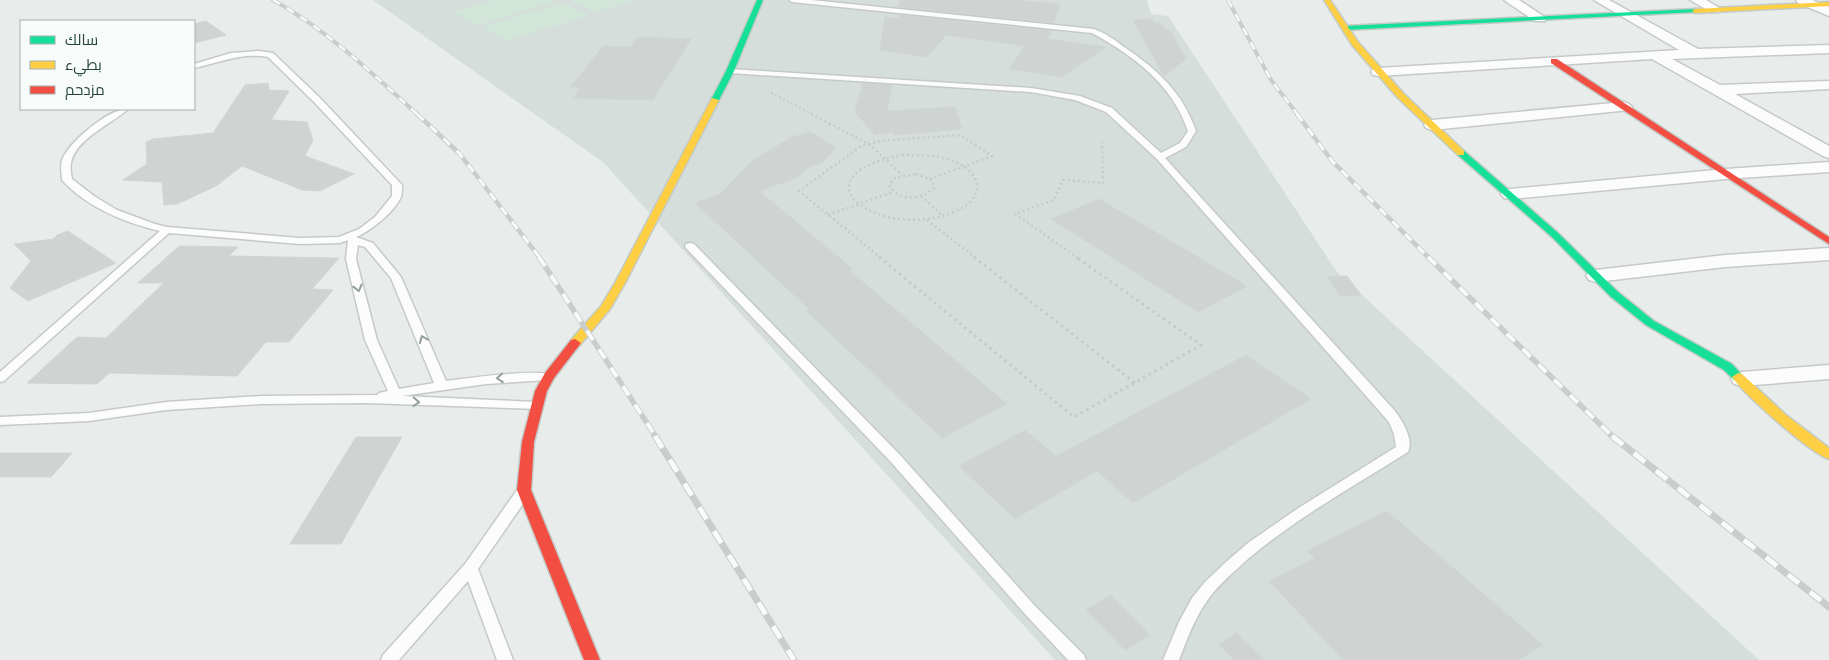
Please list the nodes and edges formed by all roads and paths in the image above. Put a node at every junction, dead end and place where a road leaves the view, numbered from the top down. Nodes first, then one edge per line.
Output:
1 (760, 0) edge
2 (792, 0) edge
3 (1327, 0) edge
4 (1510, 0) edge
5 (1600, 0) edge
6 (1696, 0) edge
7 (1807, 2) edge
8 (1829, 4) edge
9 (1715, 9) junction
10 (1829, 12) edge
11 (1626, 14) junction
12 (1540, 18) junction
13 (1345, 28) junction
14 (1803, 49) junction
15 (1829, 49) edge
16 (1694, 54) junction
17 (1654, 55) junction
18 (1554, 61) junction
19 (1829, 61) edge
20 (195, 66) edge
21 (730, 70) junction
22 (1378, 72) junction
23 (1829, 85) edge
24 (1716, 90) junction
25 (771, 93) dead end
26 (1624, 107) junction
27 (122, 110) edge
28 (1432, 125) junction
29 (1102, 142) dead end
30 (869, 144) junction
31 (1829, 153) edge
32 (1160, 156) junction
33 (883, 158) junction
34 (1829, 166) edge
35 (964, 168) junction
36 (1726, 174) junction
37 (902, 175) junction
38 (930, 179) junction
39 (893, 192) junction
40 (1510, 194) junction
41 (921, 196) junction
42 (859, 204) junction
43 (828, 215) junction
44 (943, 216) junction
45 (927, 219) junction
46 (167, 230) junction
47 (352, 239) junction
48 (1829, 240) edge
49 (690, 246) dead end
50 (1829, 254) edge
51 (1596, 276) junction
52 (1829, 372) edge
53 (549, 376) junction
54 (0, 378) edge
55 (1742, 379) junction
56 (1135, 383) junction
57 (441, 384) junction
58 (395, 394) junction
59 (367, 399) junction
60 (536, 406) junction
61 (0, 421) edge
62 (1829, 454) edge
63 (524, 490) junction
64 (470, 568) junction
65 (389, 660) edge
66 (505, 660) edge
67 (592, 660) edge
68 (1078, 660) edge
69 (1171, 660) edge

1 - 21 street
2 - 32 lane
3 - 13 street
4 - 12 street
5 - 11 street
6 - 9 street
7 - 8 street
7 - 9 street
7 - 10 street
9 - 11 street
11 - 12 street
11 - 16 street
12 - 13 street
13 - 22 street
14 - 15 street
14 - 16 street
14 - 19 street
16 - 17 street
17 - 18 street
17 - 24 street
18 - 22 street
18 - 26 street
20 - 47 lane
21 - 32 lane
21 - 53 street
22 - 28 street
23 - 24 street
24 - 31 street
25 - 30 path
26 - 28 street
26 - 36 street
27 - 46 lane
28 - 40 street
29 - 56 path
30 - 33 path
30 - 35 path
30 - 43 path
32 - 69 lane
33 - 35 path
33 - 37 path
33 - 42 path
34 - 36 street
35 - 38 path
35 - 44 path
36 - 40 street
36 - 48 street
37 - 38 path
37 - 39 path
38 - 41 path
39 - 41 path
39 - 42 path
40 - 51 street
41 - 44 path
42 - 43 path
42 - 45 path
43 - 56 path
44 - 45 path
45 - 56 path
46 - 47 lane
46 - 54 lane
57 -> 47 lane
47 -> 58 lane
49 - 68 lane
50 - 51 street
51 - 55 street
52 - 55 street
53 -> 57 lane
53 - 60 street
55 - 62 street
57 - 58 lane
58 - 59 lane
59 -> 60 lane
59 - 61 lane
60 - 63 street
63 - 64 lane
63 - 67 street
64 - 65 lane
64 - 66 lane

